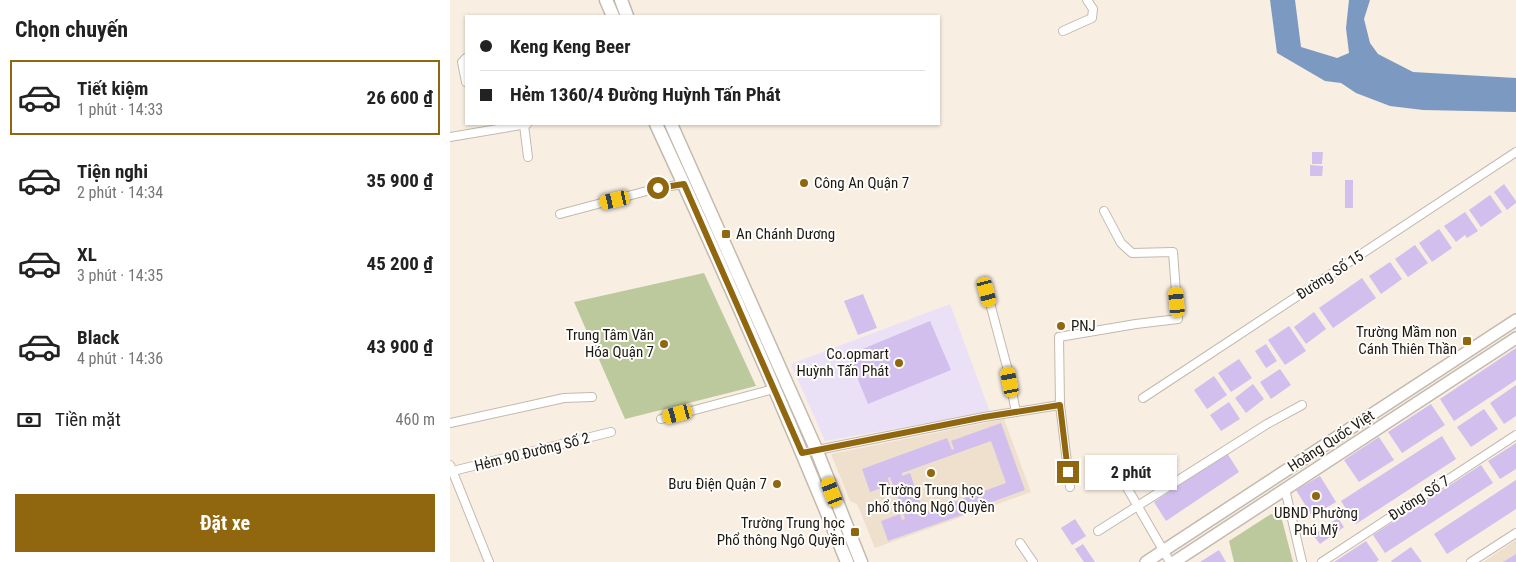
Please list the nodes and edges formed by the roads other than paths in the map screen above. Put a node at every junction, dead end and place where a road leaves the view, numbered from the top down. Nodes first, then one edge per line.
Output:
1 (606, 0) edge
2 (621, 0) edge
3 (1087, 0) edge
4 (613, 15) edge
5 (627, 15) edge
6 (1062, 31) dead end
7 (465, 59) edge
8 (465, 77) edge
9 (475, 125) edge
10 (525, 125) edge
11 (656, 125) edge
12 (671, 125) edge
13 (477, 132) junction
14 (450, 137) edge
15 (1516, 152) edge
16 (528, 156) dead end
17 (684, 184) junction
18 (1104, 211) dead end
19 (560, 214) dead end
20 (987, 292) dead end
21 (1516, 320) edge
22 (1516, 338) edge
23 (774, 388) junction
24 (592, 397) dead end
25 (1143, 398) dead end
26 (1060, 405) junction
27 (1302, 405) dead end
28 (1016, 412) junction
29 (661, 419) dead end
30 (450, 423) edge
31 (611, 432) dead end
32 (1516, 435) edge
33 (816, 449) junction
34 (802, 453) junction
35 (452, 468) edge
36 (1122, 479) dead end
37 (1070, 487) dead end
38 (1285, 489) junction
39 (1137, 507) junction
40 (1098, 531) dead end
41 (1516, 533) edge
42 (1020, 543) dead end
43 (1163, 551) junction
44 (489, 562) edge
45 (847, 562) edge
46 (861, 562) edge
47 (1033, 562) edge
48 (1146, 562) edge
49 (1170, 562) edge
50 (1174, 562) edge
51 (1302, 562) edge
52 (1322, 562) edge
53 (1471, 562) edge

1 - 4 main road
2 - 5 main road
3 - 6 street
7 - 8 street
9 - 13 street
10 - 13 street
10 - 16 street
11 - 17 main road
12 - 33 main road
13 - 14 street
15 - 25 street, Đường Số 15
17 - 19 street
17 - 23 main road
18 - 26 street
20 - 28 street
21 - 43 main road, Hoàng Quốc Việt
22 - 38 main road, Hoàng Quốc Việt
23 - 29 street
23 - 34 main road
24 - 30 street
26 - 28 street
26 - 37 street
27 - 39 street
28 - 33 street
31 - 35 street, Hẻm 90 Đường Số 2
32 - 52 street, Đường Số 7
33 - 34 street
33 - 46 main road
34 - 45 main road
35 - 44 street
36 - 39 street
38 - 50 main road, Hoàng Quốc Việt
38 - 51 street
39 - 40 street
39 - 43 street
41 - 53 street
42 - 47 street
43 - 48 main road, Hoàng Quốc Việt
43 - 49 street

